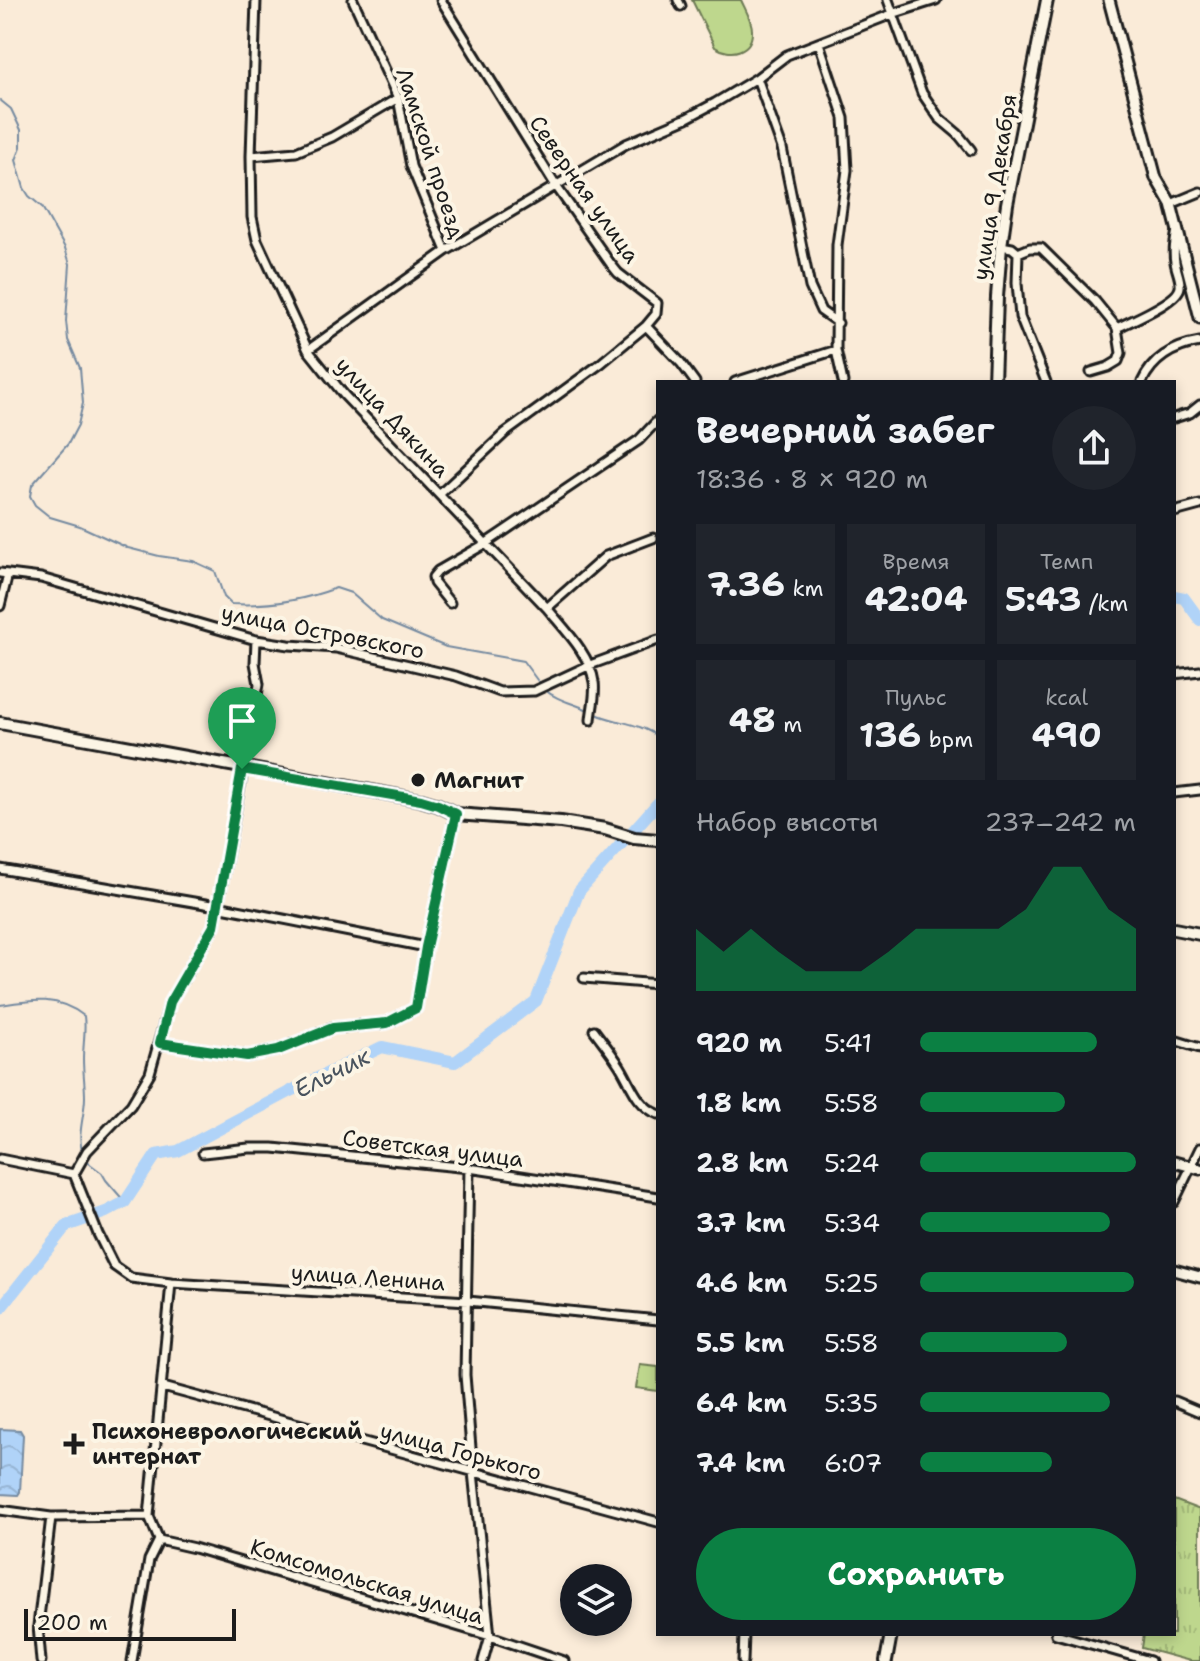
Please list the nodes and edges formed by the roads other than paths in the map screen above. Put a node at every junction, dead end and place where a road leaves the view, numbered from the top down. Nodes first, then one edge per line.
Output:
1 (256, 0) edge
2 (353, 0) edge
3 (441, 0) edge
4 (888, 0) edge
5 (936, 0) edge
6 (1047, 0) edge
7 (1109, 0) edge
8 (892, 14) junction
9 (819, 43) junction
10 (757, 78) junction
11 (398, 98) junction
12 (971, 150) dead end
13 (251, 156) junction
14 (556, 186) junction
15 (1200, 192) edge
16 (1171, 204) junction
17 (1177, 228) junction
18 (1001, 246) junction
19 (446, 251) junction
20 (1018, 253) junction
21 (1200, 318) edge
22 (838, 323) junction
23 (646, 326) junction
24 (1117, 328) junction
25 (1200, 342) edge
26 (308, 350) junction
27 (836, 350) junction
28 (1091, 372) dead end
29 (694, 380) edge
30 (741, 380) edge
31 (843, 380) edge
32 (994, 380) edge
33 (1045, 380) edge
34 (1143, 380) edge
35 (1200, 405) edge
36 (1176, 417) edge
37 (656, 422) edge
38 (440, 494) junction
39 (1200, 505) edge
40 (1176, 511) edge
41 (653, 538) dead end
42 (485, 544) junction
43 (4, 573) edge
44 (450, 603) dead end
45 (0, 606) edge
46 (547, 608) junction
47 (256, 640) junction
48 (656, 641) edge
49 (590, 665) junction
50 (1200, 671) edge
51 (1176, 674) edge
52 (591, 720) dead end
53 (0, 723) edge
54 (242, 769) junction
55 (1200, 790) edge
56 (1176, 793) edge
57 (456, 814) junction
58 (656, 840) edge
59 (0, 869) edge
60 (217, 906) junction
61 (1176, 929) edge
62 (1200, 934) edge
63 (426, 947) junction
64 (584, 978) dead end
65 (656, 984) edge
66 (594, 1030) dead end
67 (1176, 1041) edge
68 (160, 1043) junction
69 (1200, 1048) edge
70 (656, 1114) edge
71 (1200, 1148) edge
72 (203, 1153) dead end
73 (1, 1163) edge
74 (1176, 1163) edge
75 (469, 1168) junction
76 (1196, 1168) edge
77 (74, 1174) junction
78 (656, 1197) edge
79 (1176, 1199) edge
80 (1176, 1271) edge
81 (1200, 1277) edge
82 (171, 1283) junction
83 (468, 1301) junction
84 (656, 1320) edge
85 (163, 1387) junction
86 (1176, 1402) edge
87 (1200, 1412) edge
88 (473, 1472) junction
89 (0, 1510) edge
90 (149, 1516) junction
91 (51, 1517) junction
92 (656, 1521) edge
93 (159, 1540) junction
94 (490, 1636) junction
95 (744, 1636) edge
96 (891, 1636) edge
97 (1063, 1636) edge
98 (41, 1661) edge
99 (132, 1661) edge
100 (483, 1661) edge
101 (564, 1661) edge
102 (743, 1661) edge
103 (886, 1661) edge
104 (1150, 1661) edge

1 - 13 street, улица Дякина
2 - 11 street, Ламской проезд
3 - 14 street, Северная улица
4 - 8 street
5 - 8 street
6 - 18 main road, улица 9 Декабря
7 - 16 street
8 - 9 street
8 - 12 street
9 - 10 street
9 - 22 street
10 - 14 street
10 - 22 street
11 - 13 street
11 - 19 street, Ламской проезд
13 - 26 street, улица Дякина
14 - 19 street
14 - 23 street, Северная улица
15 - 16 street
16 - 17 street
17 - 21 street
17 - 24 street
18 - 20 street
18 - 32 main road, улица 9 Декабря
19 - 26 street, Ламской проезд
20 - 24 street
20 - 33 street
22 - 27 street
23 - 29 street
23 - 38 street
24 - 28 street
25 - 34 street
26 - 38 street, улица Дякина
27 - 30 street
27 - 31 street
35 - 36 street
37 - 42 street
38 - 42 street, улица Дякина
39 - 40 street
41 - 46 street
42 - 44 street
42 - 46 street, улица Дякина
43 - 45 street
43 - 47 street, улица Островского
46 - 49 street, улица Дякина
47 - 49 street, улица Островского
47 - 54 street
48 - 49 street, улица Островского
49 - 52 street
50 - 51 street
53 - 54 main road
54 - 57 main road
54 - 60 street
55 - 56 street
57 - 58 main road
57 - 63 street
59 - 60 street
60 - 63 street
60 - 68 street
61 - 62 main road
63 - 68 street
64 - 65 street
66 - 70 street
67 - 69 street
68 - 77 street
71 - 76 street
72 - 75 street, Советская улица
73 - 77 street
74 - 76 street
75 - 78 street, Советская улица
75 - 83 street
76 - 79 street
77 - 82 street, улица Ленина
80 - 81 street
82 - 83 street, улица Ленина
82 - 85 street
83 - 84 street, улица Ленина
83 - 88 street
85 - 88 street, улица Горького
85 - 90 street
86 - 87 street
88 - 92 street, улица Горького
88 - 94 street
89 - 91 street
90 - 91 street
90 - 93 street
91 - 98 street
93 - 94 street, Комсомольская улица
93 - 99 street
94 - 100 street
94 - 101 street, Комсомольская улица
95 - 102 street
96 - 103 main road
97 - 104 street

